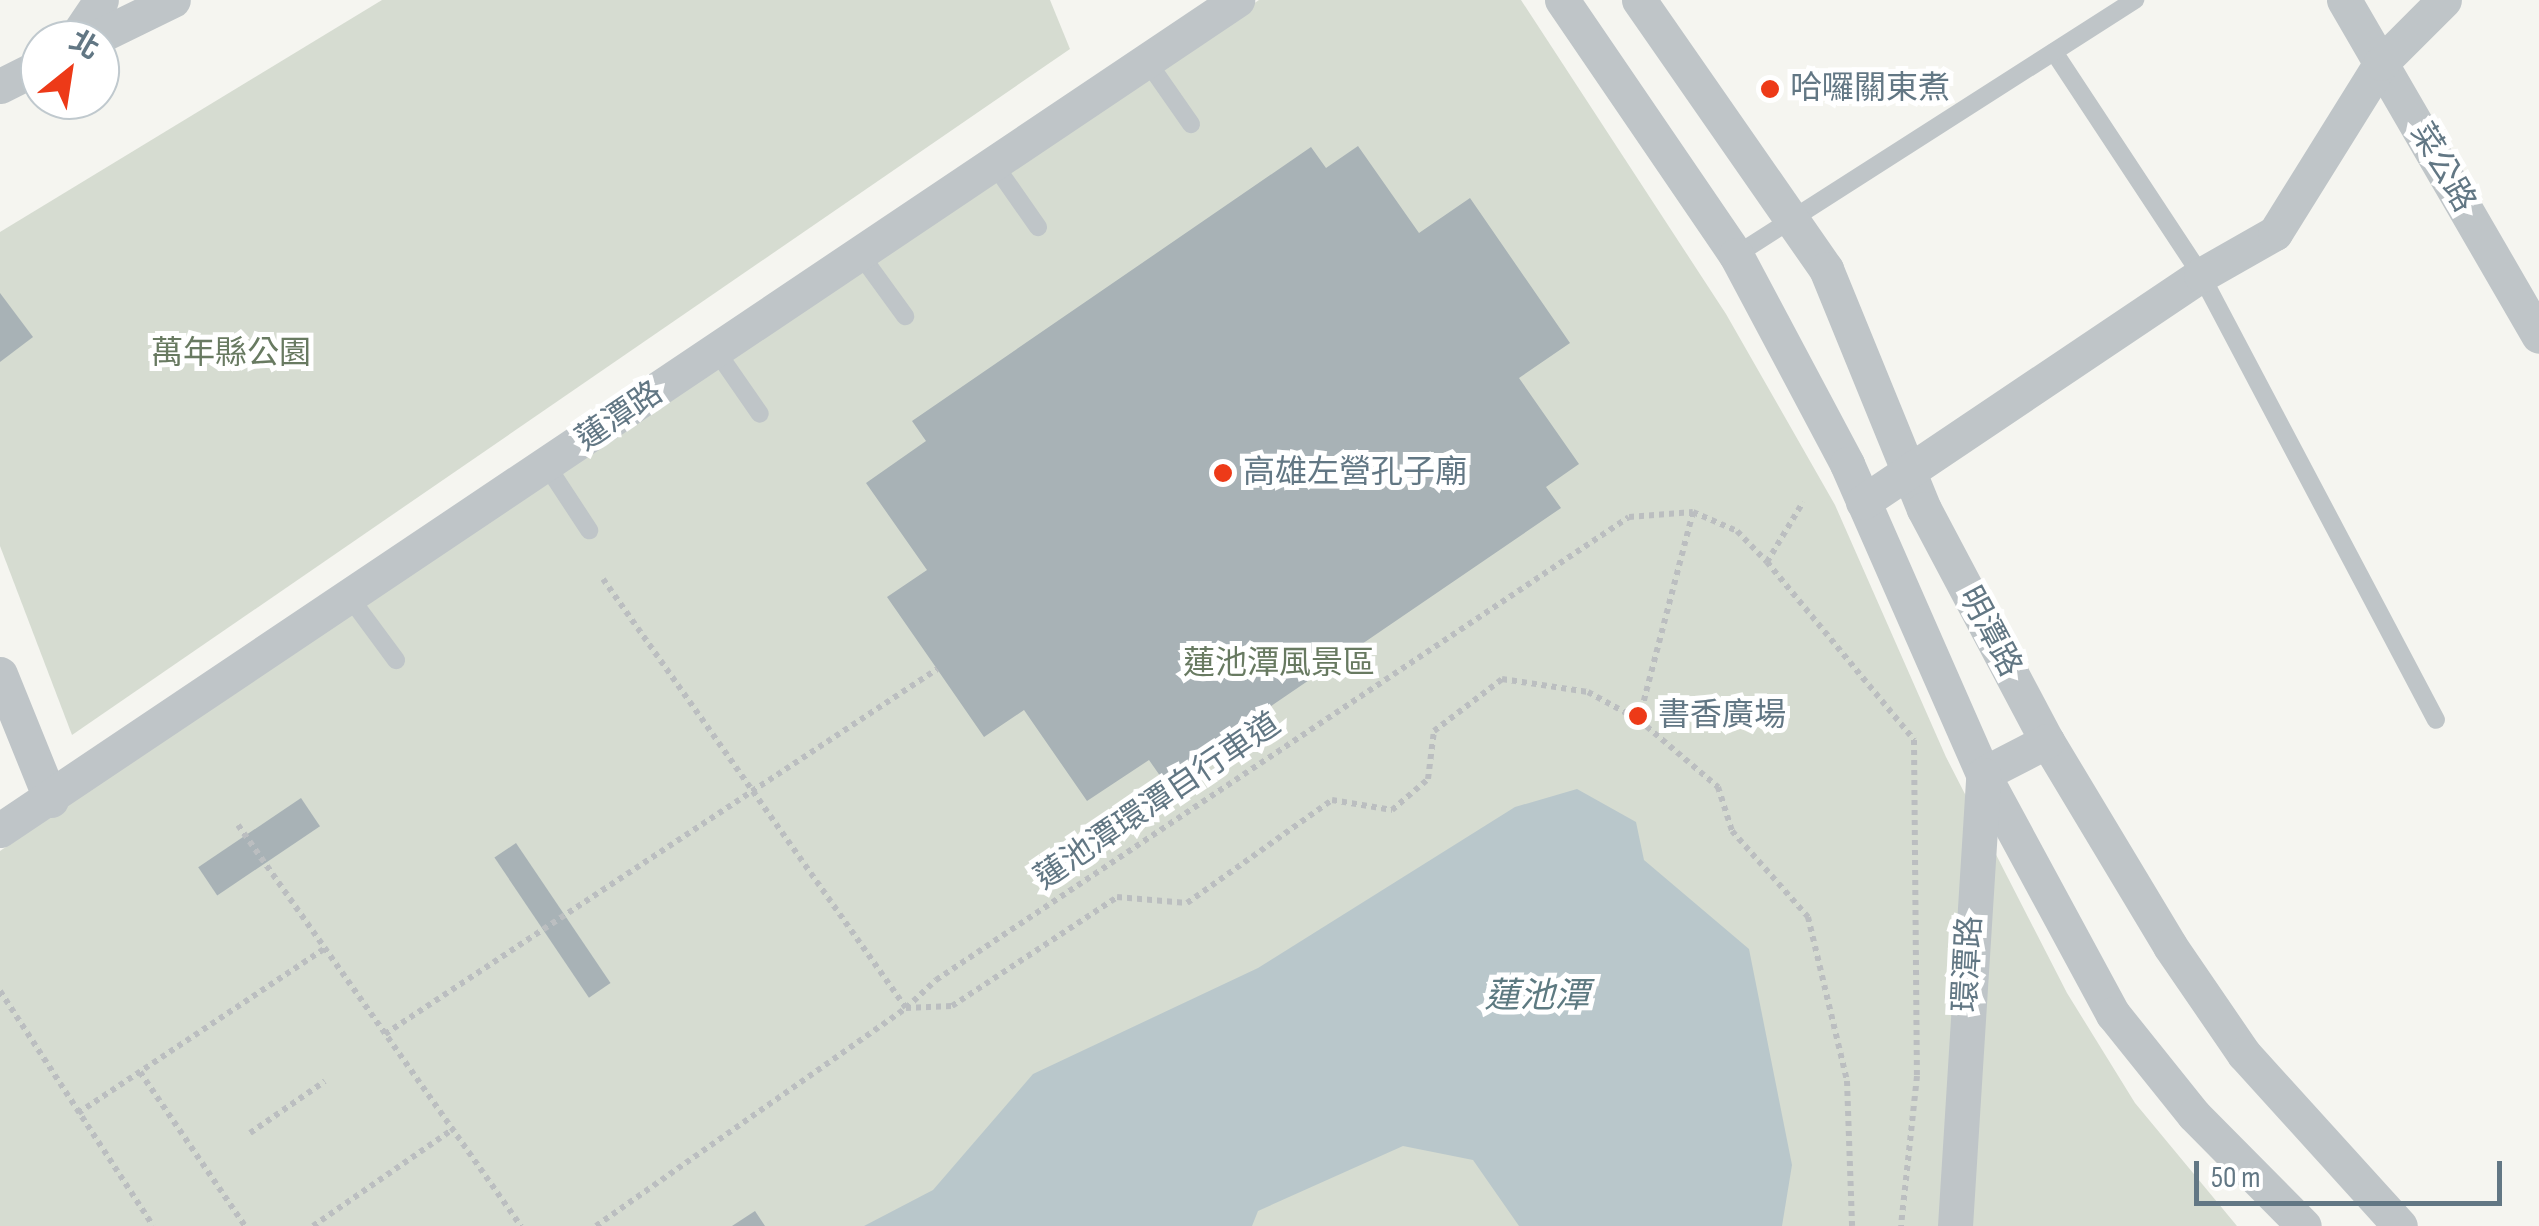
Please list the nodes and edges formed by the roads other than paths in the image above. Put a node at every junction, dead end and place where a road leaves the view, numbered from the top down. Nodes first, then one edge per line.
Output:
1 (173, 0) edge
2 (1237, 0) edge
3 (1562, 0) edge
4 (1639, 0) edge
5 (2135, 0) edge
6 (2344, 0) edge
7 (2444, 0) edge
8 (120, 26) edge
9 (2054, 52) junction
10 (1147, 61) junction
11 (2381, 63) junction
12 (1191, 124) dead end
13 (994, 164) junction
14 (1792, 220) junction
15 (1038, 227) dead end
16 (860, 254) junction
17 (1736, 255) junction
18 (2201, 275) junction
19 (906, 316) dead end
20 (2539, 336) edge
21 (717, 352) junction
22 (760, 414) dead end
23 (546, 466) junction
24 (1908, 472) junction
25 (1863, 502) junction
26 (589, 530) dead end
27 (350, 599) junction
28 (396, 660) dead end
29 (0, 674) edge
30 (2436, 720) dead end
31 (2047, 741) junction
32 (1983, 774) junction
33 (51, 800) junction
34 (0, 830) edge
35 (1955, 1226) edge
36 (2304, 1226) edge
37 (2400, 1226) edge

1 - 8 street
2 - 10 street, 蓮潭路
3 - 17 street, 明潭路
4 - 14 street, 明潭路
5 - 9 lane
6 - 11 street, 菜公路
7 - 11 street
9 - 14 lane
9 - 18 lane
10 - 12 lane
10 - 13 street, 蓮潭路
11 - 18 street
11 - 20 street, 菜公路
13 - 15 lane
13 - 16 street, 蓮潭路
14 - 17 lane
14 - 24 street, 明潭路
16 - 19 lane
16 - 21 street, 蓮潭路
17 - 25 street, 明潭路
18 - 24 street
18 - 30 lane
21 - 22 lane
21 - 23 street, 蓮潭路
23 - 26 lane
23 - 27 street, 蓮潭路
24 - 25 street
24 - 31 street, 明潭路
25 - 32 street, 明潭路
27 - 28 lane
27 - 33 street, 蓮潭路
29 - 33 street
31 - 32 street
31 - 37 street, 明潭路
32 - 35 street, 環潭路
32 - 36 street, 明潭路
33 - 34 street, 蓮潭路

